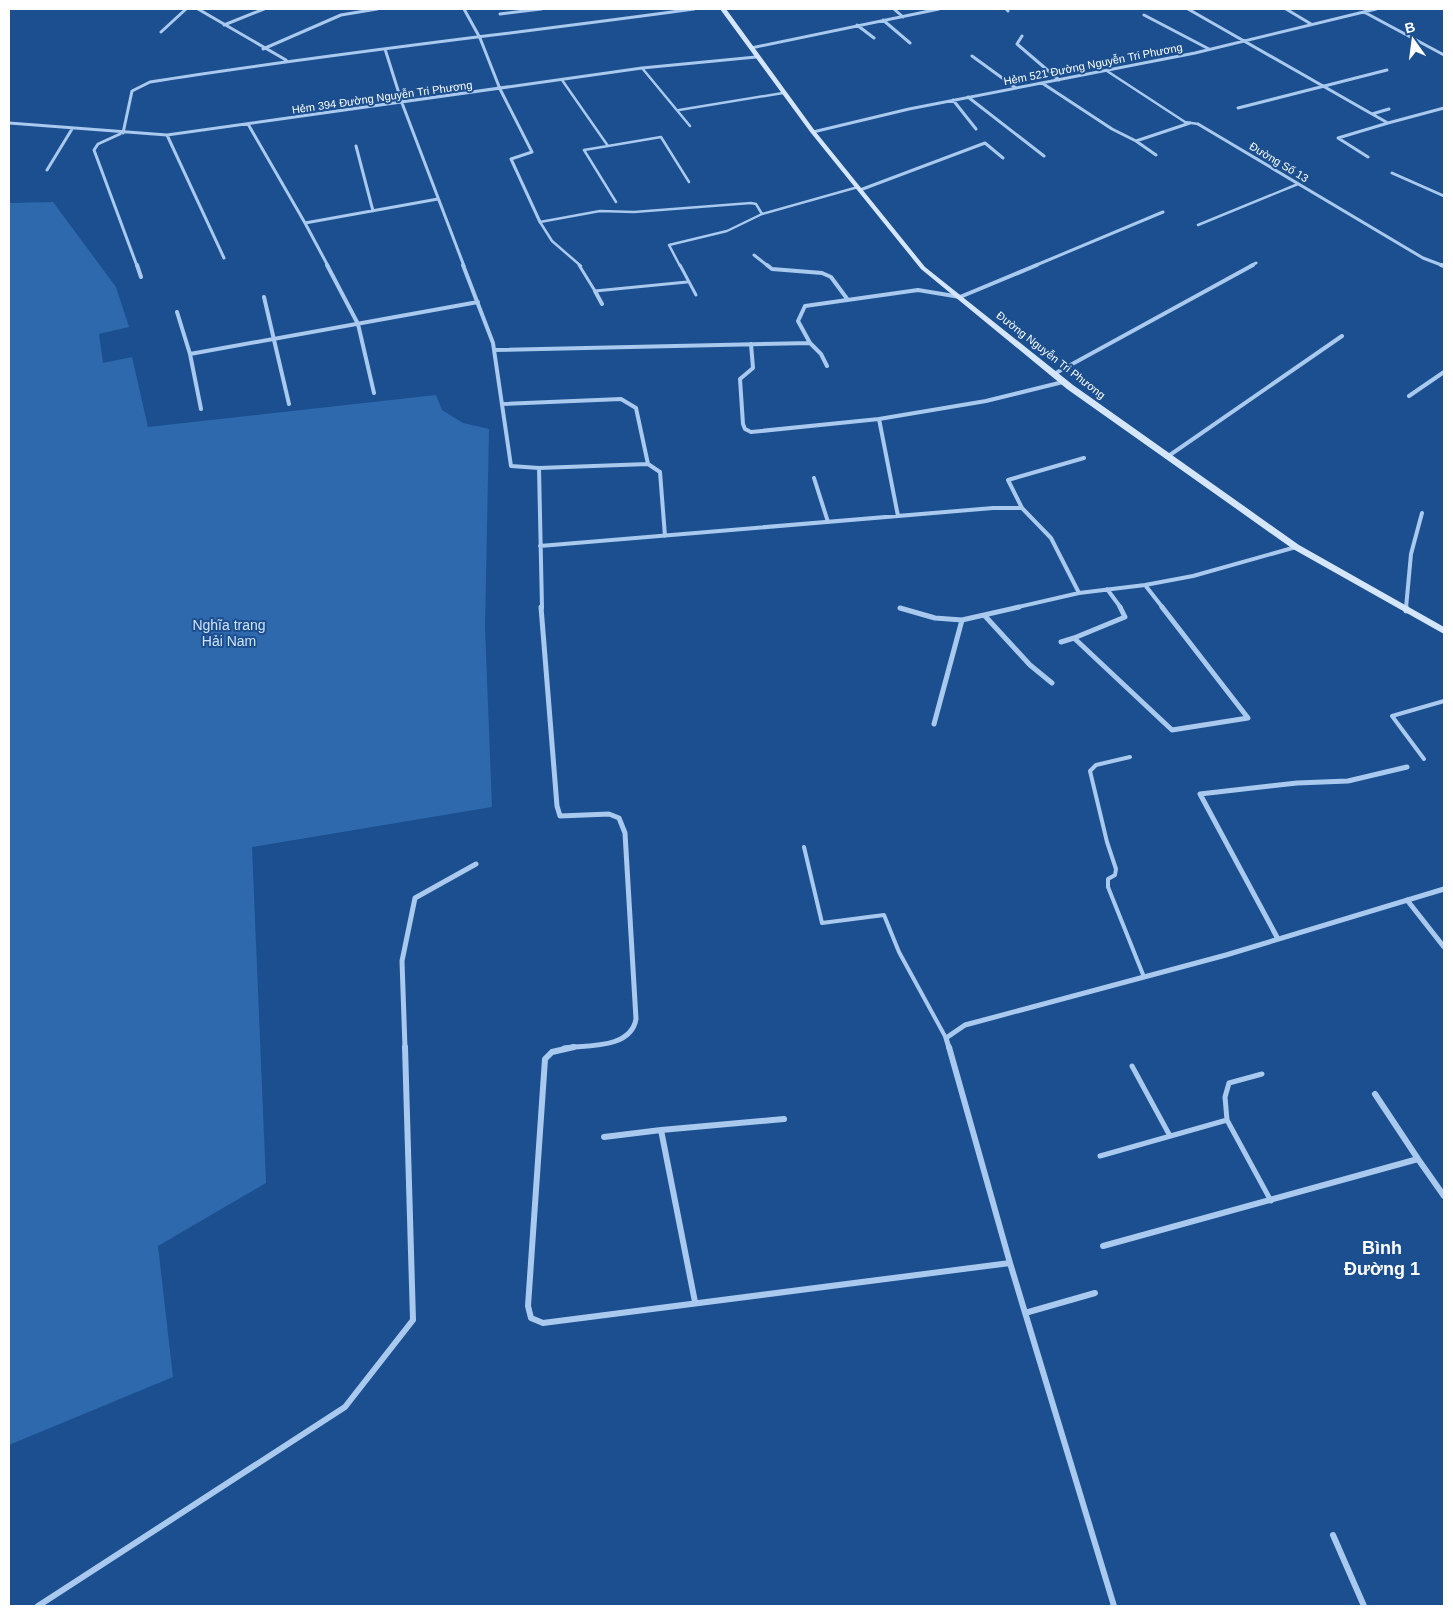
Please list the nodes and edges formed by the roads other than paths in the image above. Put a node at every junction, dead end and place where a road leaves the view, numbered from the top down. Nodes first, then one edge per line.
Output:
1 (186, 9) edge
2 (198, 9) edge
3 (264, 9) edge
4 (377, 9) edge
5 (464, 9) edge
6 (541, 9) edge
7 (694, 9) edge
8 (723, 9) edge
9 (894, 9) edge
10 (939, 9) edge
11 (1188, 9) edge
12 (1286, 9) edge
13 (1376, 9) edge
14 (1364, 12) junction
15 (500, 14) dead end
16 (1144, 15) dead end
17 (903, 17) junction
18 (883, 20) junction
19 (1312, 24) junction
20 (224, 25) junction
21 (856, 26) junction
22 (161, 32) dead end
23 (1022, 36) dead end
24 (480, 38) junction
25 (874, 38) dead end
26 (1241, 41) junction
27 (910, 43) dead end
28 (263, 48) junction
29 (751, 48) junction
30 (385, 49) junction
31 (1209, 50) junction
32 (1444, 55) edge
33 (972, 56) dead end
34 (756, 57) junction
35 (286, 60) junction
36 (642, 68) junction
37 (1107, 70) junction
38 (1387, 70) dead end
39 (562, 80) junction
40 (1059, 80) junction
41 (1042, 83) junction
42 (1326, 86) junction
43 (1016, 88) junction
44 (500, 89) junction
45 (783, 93) junction
46 (968, 97) junction
47 (953, 100) junction
48 (402, 102) junction
49 (1238, 108) dead end
50 (1444, 108) edge
51 (1389, 109) dead end
52 (679, 110) junction
53 (1372, 114) junction
54 (9, 118) edge
55 (9, 123) edge
56 (1190, 123) junction
57 (1388, 123) junction
58 (248, 124) junction
59 (1198, 124) joint
60 (690, 126) dead end
61 (72, 129) junction
62 (976, 129) dead end
63 (813, 132) junction
64 (123, 133) junction
65 (167, 135) junction
66 (1136, 141) junction
67 (356, 146) dead end
68 (608, 146) junction
69 (1156, 155) dead end
70 (1044, 156) dead end
71 (1368, 157) dead end
72 (1003, 158) dead end
73 (47, 170) dead end
74 (1392, 173) dead end
75 (688, 182) dead end
76 (1298, 184) junction
77 (859, 189) junction
78 (1444, 196) edge
79 (438, 199) junction
80 (616, 202) dead end
81 (373, 211) junction
82 (1163, 212) dead end
83 (762, 214) junction
84 (540, 222) junction
85 (305, 223) junction
86 (1198, 225) dead end
87 (754, 255) dead end
88 (224, 258) dead end
89 (1256, 263) dead end
90 (1444, 266) edge
91 (141, 277) dead end
92 (688, 282) junction
93 (595, 291) junction
94 (696, 295) dead end
95 (264, 297) dead end
96 (960, 297) junction
97 (848, 300) junction
98 (478, 302) junction
99 (602, 304) dead end
100 (177, 312) dead end
101 (358, 324) junction
102 (1342, 336) dead end
103 (275, 339) junction
104 (810, 343) junction
105 (751, 344) junction
106 (494, 350) junction
107 (190, 354) junction
108 (827, 366) dead end
109 (1444, 372) edge
110 (1054, 374) junction
111 (1063, 382) junction
112 (374, 393) dead end
113 (1409, 396) dead end
114 (290, 404) dead end
115 (502, 404) junction
116 (201, 409) dead end
117 (879, 419) junction
118 (1167, 456) junction
119 (1084, 458) dead end
120 (648, 464) junction
121 (539, 468) junction
122 (814, 478) dead end
123 (1022, 508) junction
124 (1422, 513) dead end
125 (898, 516) junction
126 (828, 522) junction
127 (665, 536) junction
128 (540, 546) junction
129 (1296, 548) junction
130 (1146, 585) junction
131 (1107, 589) junction
132 (1079, 593) junction
133 (900, 608) dead end
134 (1406, 611) junction
135 (985, 616) junction
136 (962, 620) junction
137 (1444, 631) edge
138 (1074, 638) junction
139 (1061, 642) dead end
140 (1052, 683) dead end
141 (1444, 700) edge
142 (934, 724) dead end
143 (1130, 757) dead end
144 (1424, 759) dead end
145 (1407, 767) dead end
146 (804, 848) dead end
147 (476, 864) dead end
148 (1444, 888) edge
149 (1407, 900) junction
150 (1278, 939) junction
151 (1444, 947) edge
152 (1144, 977) junction
153 (946, 1038) junction
154 (1132, 1066) dead end
155 (1262, 1074) dead end
156 (1375, 1094) dead end
157 (784, 1119) dead end
158 (1227, 1120) junction
159 (661, 1130) junction
160 (1170, 1136) junction
161 (604, 1137) dead end
162 (1100, 1156) dead end
163 (1418, 1159) junction
164 (1444, 1196) edge
165 (1271, 1201) junction
166 (1103, 1246) dead end
167 (1010, 1263) junction
168 (1095, 1293) dead end
169 (695, 1302) junction
170 (1026, 1313) junction
171 (1334, 1535) dead end
172 (38, 1606) edge
173 (1114, 1606) edge
174 (1364, 1606) edge

1 - 22 street
2 - 20 street
3 - 20 street
4 - 28 street
5 - 24 street
6 - 15 street
7 - 24 street
8 - 29 main road, Đường Nguyễn Tri Phương
9 - 17 street
10 - 17 street
11 - 26 street
12 - 19 street
13 - 14 street, Hẻm 521 Đường Nguyễn Tri Phương
14 - 19 street, Hẻm 521 Đường Nguyễn Tri Phương
14 - 32 street
16 - 31 street
17 - 18 street
18 - 21 street
18 - 27 street
19 - 26 street, Hẻm 521 Đường Nguyễn Tri Phương
20 - 28 street
21 - 25 street
21 - 29 street
23 - 40 street
24 - 30 street
24 - 44 street
26 - 31 street, Hẻm 521 Đường Nguyễn Tri Phương
26 - 42 street
28 - 35 street
29 - 34 main road, Đường Nguyễn Tri Phương
30 - 35 street
30 - 48 street
31 - 37 street, Hẻm 521 Đường Nguyễn Tri Phương
33 - 43 street
34 - 36 street, Hẻm 394 Đường Nguyễn Tri Phương
34 - 45 main road, Đường Nguyễn Tri Phương
35 - 64 street
36 - 39 street, Hẻm 394 Đường Nguyễn Tri Phương
36 - 52 lane
37 - 40 street, Hẻm 521 Đường Nguyễn Tri Phương
37 - 56 lane, Đường Số 13
38 - 42 street
39 - 44 street, Hẻm 394 Đường Nguyễn Tri Phương
39 - 68 lane
40 - 41 street, Hẻm 521 Đường Nguyễn Tri Phương
41 - 43 street, Hẻm 521 Đường Nguyễn Tri Phương
41 - 66 street
42 - 49 street
42 - 53 street
43 - 46 street, Hẻm 521 Đường Nguyễn Tri Phương
44 - 48 street, Hẻm 394 Đường Nguyễn Tri Phương
44 - 84 street
45 - 52 lane
45 - 63 main road, Đường Nguyễn Tri Phương
46 - 47 street, Hẻm 521 Đường Nguyễn Tri Phương
46 - 70 street
47 - 62 street
47 - 63 street, Hẻm 521 Đường Nguyễn Tri Phương
48 - 58 street, Hẻm 394 Đường Nguyễn Tri Phương
48 - 79 street
50 - 57 street
51 - 53 street
52 - 60 lane
53 - 57 street
54 - 55 lane
55 - 61 street, Hẻm 394 Đường Nguyễn Tri Phương
56 - 59 lane, Đường Số 13
56 - 66 street
57 - 71 street
58 - 65 street, Hẻm 394 Đường Nguyễn Tri Phương
58 - 85 street
59 - 76 street, Đường Số 13
61 - 64 street, Hẻm 394 Đường Nguyễn Tri Phương
61 - 73 street
63 - 77 main road, Đường Nguyễn Tri Phương
64 - 65 street, Hẻm 394 Đường Nguyễn Tri Phương
64 - 91 street
65 - 88 street
66 - 69 street
67 - 81 street
68 - 75 lane
68 - 80 lane
72 - 77 street
74 - 78 street
76 - 86 lane
76 - 90 street, Đường Số 13
77 - 83 lane
77 - 96 main road, Đường Nguyễn Tri Phương
79 - 81 street
79 - 98 street
81 - 85 street
82 - 96 street
83 - 84 lane
83 - 92 lane
84 - 93 lane
85 - 101 street
87 - 97 street
89 - 110 street
92 - 93 lane
92 - 94 lane
93 - 99 street
95 - 103 street
96 - 97 street
96 - 110 main road, Đường Nguyễn Tri Phương
97 - 104 street
98 - 101 street
98 - 106 street
100 - 107 street
101 - 103 street
101 - 112 street
102 - 118 street
103 - 107 street
103 - 114 street
104 - 105 street
104 - 108 street
105 - 106 street
105 - 117 street
106 - 115 street
107 - 116 street
109 - 113 street
110 - 111 main road, Đường Nguyễn Tri Phương
111 - 117 street
111 - 118 main road, Đường Nguyễn Tri Phương
115 - 120 street
115 - 121 street
117 - 125 street
118 - 129 main road, Đường Nguyễn Tri Phương
119 - 123 street
120 - 121 street
120 - 127 street
121 - 128 street
122 - 126 street
123 - 125 street
123 - 132 street
124 - 134 street
125 - 126 street
126 - 127 street
127 - 128 street
128 - 169 street
129 - 130 street
129 - 134 main road, Đường Nguyễn Tri Phương
130 - 131 street
130 - 138 street
131 - 132 street
131 - 138 street
132 - 135 street
133 - 136 street
134 - 137 main road, Đường Nguyễn Tri Phương
135 - 136 street
135 - 140 street
136 - 142 street
138 - 139 street
141 - 144 lane
143 - 152 lane
145 - 150 street
146 - 153 lane
147 - 172 street
148 - 149 street
149 - 150 street
149 - 151 street
150 - 152 street
152 - 153 street
153 - 167 street
154 - 160 lane
155 - 158 lane
156 - 163 street
157 - 159 street
158 - 160 lane
158 - 165 lane
159 - 161 street
159 - 169 street
160 - 162 lane
163 - 164 street
163 - 165 street
165 - 166 street
167 - 169 street
167 - 170 street
168 - 170 street
170 - 173 street
171 - 174 street

